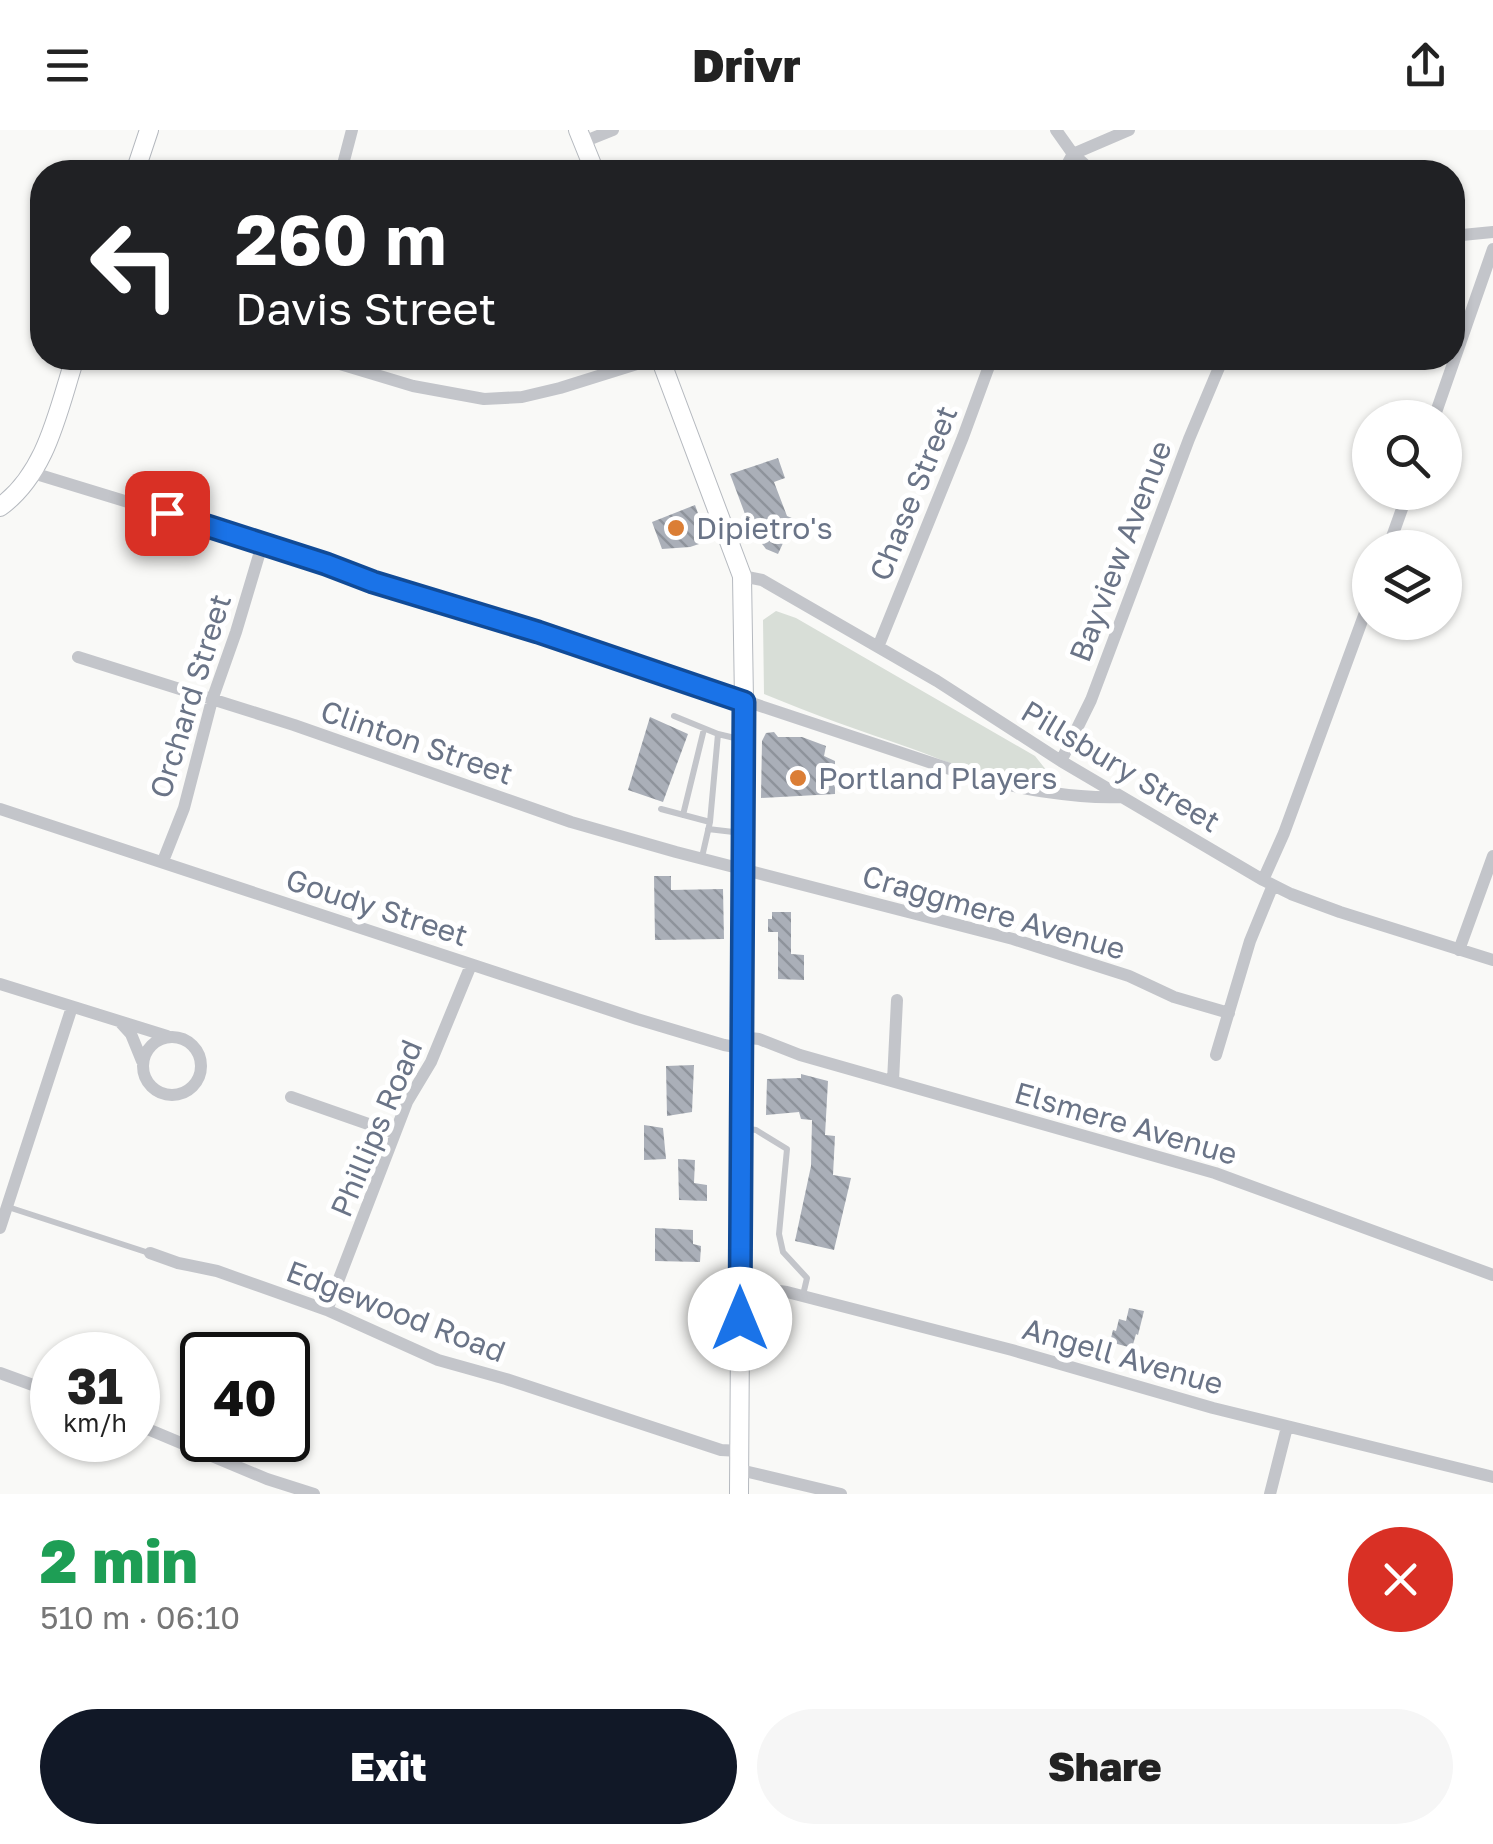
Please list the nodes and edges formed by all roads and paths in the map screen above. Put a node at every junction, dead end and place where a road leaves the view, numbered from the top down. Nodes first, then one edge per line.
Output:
1 (149, 130) edge
2 (352, 130) edge
3 (613, 130) edge
4 (1056, 130) edge
5 (1129, 130) edge
6 (581, 136) edge
7 (1072, 154) junction
8 (139, 160) edge
9 (344, 160) edge
10 (1069, 160) edge
11 (1079, 160) edge
12 (1493, 232) edge
13 (1465, 235) edge
14 (1493, 248) edge
15 (1465, 329) edge
16 (71, 370) edge
17 (360, 370) edge
18 (619, 370) edge
19 (663, 370) edge
20 (988, 370) edge
21 (1219, 370) edge
22 (1451, 370) edge
23 (1440, 400) edge
24 (33, 472) junction
25 (0, 507) edge
26 (262, 545) junction
27 (742, 576) junction
28 (1355, 640) edge
29 (878, 647) junction
30 (78, 657) dead end
31 (212, 700) junction
32 (744, 702) junction
33 (674, 716) dead end
34 (704, 729) junction
35 (718, 734) junction
36 (743, 740) junction
37 (1061, 761) junction
38 (1122, 798) junction
39 (0, 809) edge
40 (661, 809) dead end
41 (683, 815) junction
42 (709, 826) junction
43 (742, 833) junction
44 (1493, 856) edge
45 (702, 858) junction
46 (163, 861) junction
47 (742, 868) junction
48 (1268, 882) junction
49 (1459, 950) junction
50 (1493, 960) edge
51 (471, 965) junction
52 (0, 984) edge
53 (897, 1000) dead end
54 (72, 1008) junction
55 (1229, 1013) junction
56 (119, 1022) junction
57 (170, 1036) junction
58 (741, 1043) junction
59 (1216, 1055) dead end
60 (142, 1061) junction
61 (893, 1081) junction
62 (291, 1097) dead end
63 (741, 1128) junction
64 (394, 1133) junction
65 (7, 1207) junction
66 (0, 1228) edge
67 (150, 1253) joint
68 (1493, 1275) edge
69 (740, 1286) junction
70 (802, 1296) junction
71 (327, 1310) junction
72 (0, 1373) edge
73 (30, 1384) edge
74 (1286, 1427) junction
75 (160, 1434) edge
76 (740, 1460) junction
77 (1493, 1476) edge
78 (314, 1494) edge
79 (739, 1494) edge
80 (840, 1494) edge
81 (1270, 1494) edge

1 - 8 street
2 - 9 street
3 - 6 street
4 - 7 street
5 - 7 street
7 - 10 street
7 - 11 street
12 - 13 street
14 - 15 street
16 - 24 street
17 - 18 street
19 - 27 street
20 - 29 street, Chase Street
21 - 37 street, Bayview Avenue
22 - 23 street
24 - 25 street
24 - 26 street
26 - 31 street, Orchard Street
26 - 32 street
27 - 29 street, Pillsbury Street
27 - 32 street
28 - 48 street
29 - 37 street, Pillsbury Street
30 - 31 street, Clinton Street
31 - 45 street, Clinton Street
31 - 46 street, Orchard Street
32 - 36 street
32 - 38 street
33 - 34 lane
34 - 35 lane
34 - 41 lane
35 - 36 lane
35 - 42 lane
36 - 43 street
37 - 38 street, Pillsbury Street
38 - 48 street, Pillsbury Street
39 - 46 street, Goudy Street
40 - 41 lane
41 - 42 lane
42 - 43 lane
42 - 45 lane
43 - 47 street
44 - 49 street
45 - 47 street, Clinton Street
46 - 51 street, Goudy Street
47 - 55 street, Craggmere Avenue
47 - 58 street
48 - 49 street, Pillsbury Street
48 - 55 street
49 - 50 street, Pillsbury Street
51 - 58 street, Goudy Street
51 - 64 street, Phillips Road
52 - 54 street
53 - 61 street
54 - 56 street
54 - 65 street
55 - 59 street
56 - 57 street
56 - 60 street
57 - 60 street
57 - 60 street
58 - 61 street, Elsmere Avenue
58 - 63 street
61 - 68 street, Elsmere Avenue
62 - 64 street
63 - 69 street
63 - 70 lane
64 - 71 street, Phillips Road
65 - 66 street
65 - 67 lane
67 - 71 street, Edgewood Road
69 - 70 street, Angell Avenue
69 - 76 street
70 - 74 street, Angell Avenue
71 - 76 street, Edgewood Road
72 - 73 street
74 - 77 street, Angell Avenue
74 - 81 street
75 - 78 street
76 - 79 street
76 - 80 street, Edgewood Road

